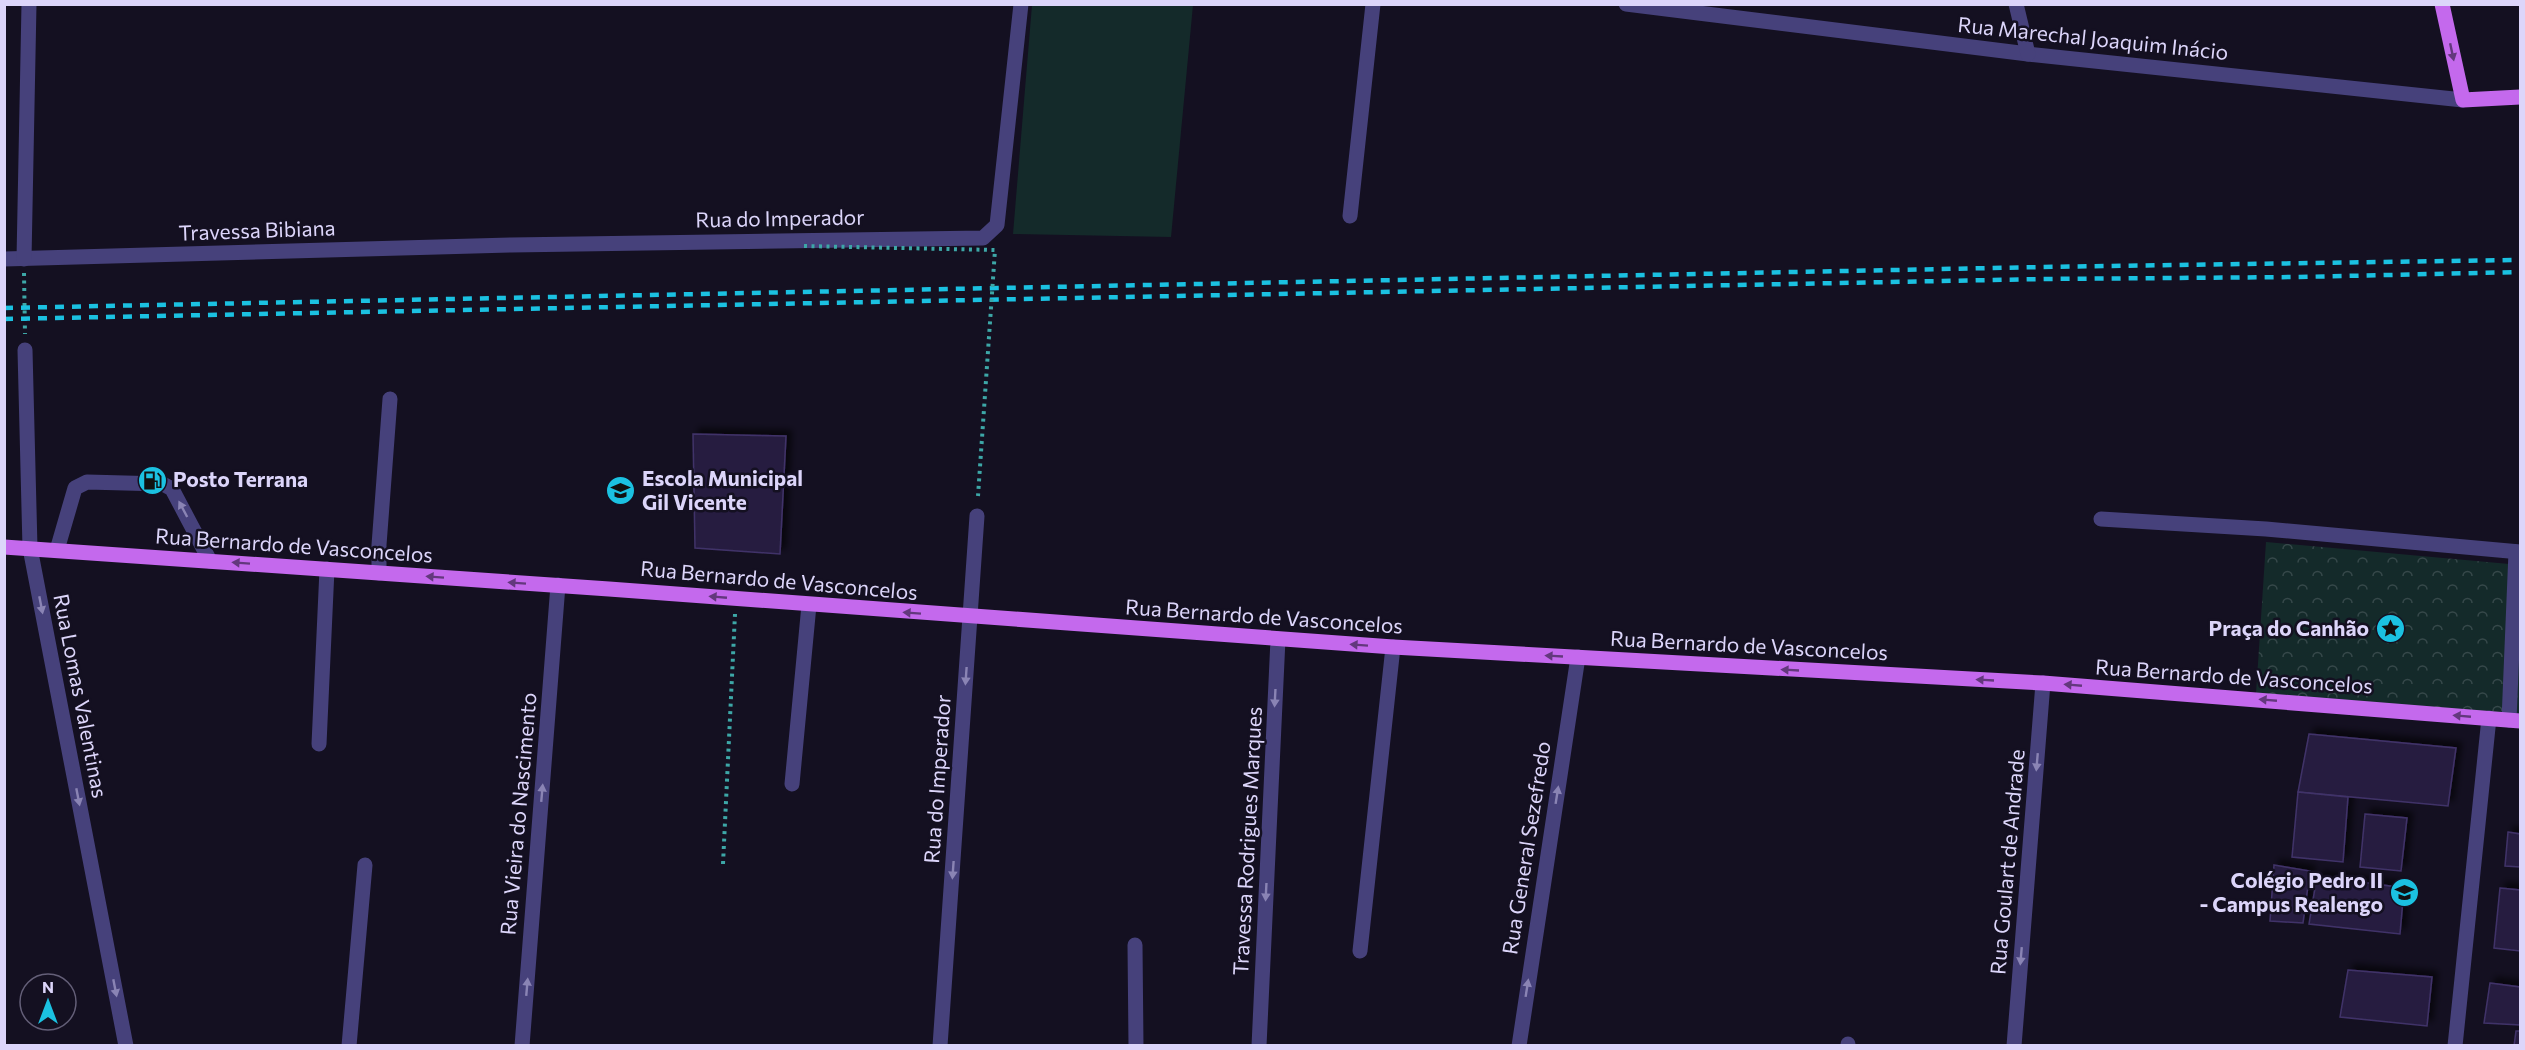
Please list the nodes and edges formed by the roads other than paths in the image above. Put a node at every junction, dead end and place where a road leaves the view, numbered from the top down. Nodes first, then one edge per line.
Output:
1 (29, 4) edge
2 (1022, 4) edge
3 (1373, 4) edge
4 (1626, 4) edge
5 (2016, 4) edge
6 (2442, 4) edge
7 (2028, 54) junction
8 (2520, 97) edge
9 (2463, 100) junction
10 (1350, 216) dead end
11 (511, 245) joint
12 (4, 259) edge
13 (24, 259) junction
14 (25, 350) dead end
15 (390, 399) dead end
16 (976, 516) dead end
17 (2101, 519) dead end
18 (4, 547) edge
19 (30, 548) junction
20 (57, 550) junction
21 (2518, 552) edge
22 (210, 561) junction
23 (327, 569) junction
24 (379, 573) junction
25 (558, 585) junction
26 (809, 604) junction
27 (970, 617) junction
28 (1278, 639) junction
29 (1393, 647) junction
30 (1578, 657) junction
31 (2043, 682) junction
32 (2489, 718) junction
33 (2515, 721) edge
34 (319, 744) dead end
35 (792, 784) dead end
36 (365, 865) dead end
37 (1136, 945) dead end
38 (1360, 951) dead end
39 (126, 1046) edge
40 (349, 1046) edge
41 (522, 1046) edge
42 (940, 1046) edge
43 (1136, 1046) edge
44 (1259, 1046) edge
45 (1519, 1046) edge
46 (2014, 1046) edge
47 (2455, 1046) edge

1 - 13 street
2 - 11 street, Rua do Imperador
3 - 10 street
4 - 7 street, Rua Marechal Joaquim Inácio
5 - 7 street
6 -> 9 main road
7 - 9 street, Rua Marechal Joaquim Inácio
8 - 9 main road, Rua Marechal Joaquim Inácio
11 - 13 street, Travessa Bibiana
12 - 13 street, Travessa Bibiana
14 - 19 street, Rua Lomas Valentinas
15 - 24 street
16 - 27 street, Rua do Imperador
17 - 21 street
18 - 19 main road, Rua Bernardo de Vasconcelos
19 - 20 main road, Rua Bernardo de Vasconcelos
19 -> 39 street, Rua Lomas Valentinas
20 - 22 main road, Rua Bernardo de Vasconcelos
22 -> 20 street
21 - 33 street
23 -> 22 main road, Rua Bernardo de Vasconcelos
23 - 24 main road, Rua Bernardo de Vasconcelos
23 - 34 street
25 -> 24 main road, Rua Bernardo de Vasconcelos
26 -> 25 main road, Rua Bernardo de Vasconcelos
41 -> 25 street, Rua Vieira do Nascimento
27 -> 26 main road, Rua Bernardo de Vasconcelos
26 - 35 street
27 - 28 main road, Rua Bernardo de Vasconcelos
27 -> 42 street, Rua do Imperador
29 -> 28 main road, Rua Bernardo de Vasconcelos
28 -> 44 street, Travessa Rodrigues Marques
30 -> 29 main road, Rua Bernardo de Vasconcelos
29 - 38 street
31 -> 30 main road, Rua Bernardo de Vasconcelos
45 -> 30 street, Rua General Sezefredo
32 -> 31 main road, Rua Bernardo de Vasconcelos
31 -> 46 street, Rua Goulart de Andrade
32 - 33 main road, Rua Bernardo de Vasconcelos
32 - 47 street
36 - 40 street
37 - 43 street

